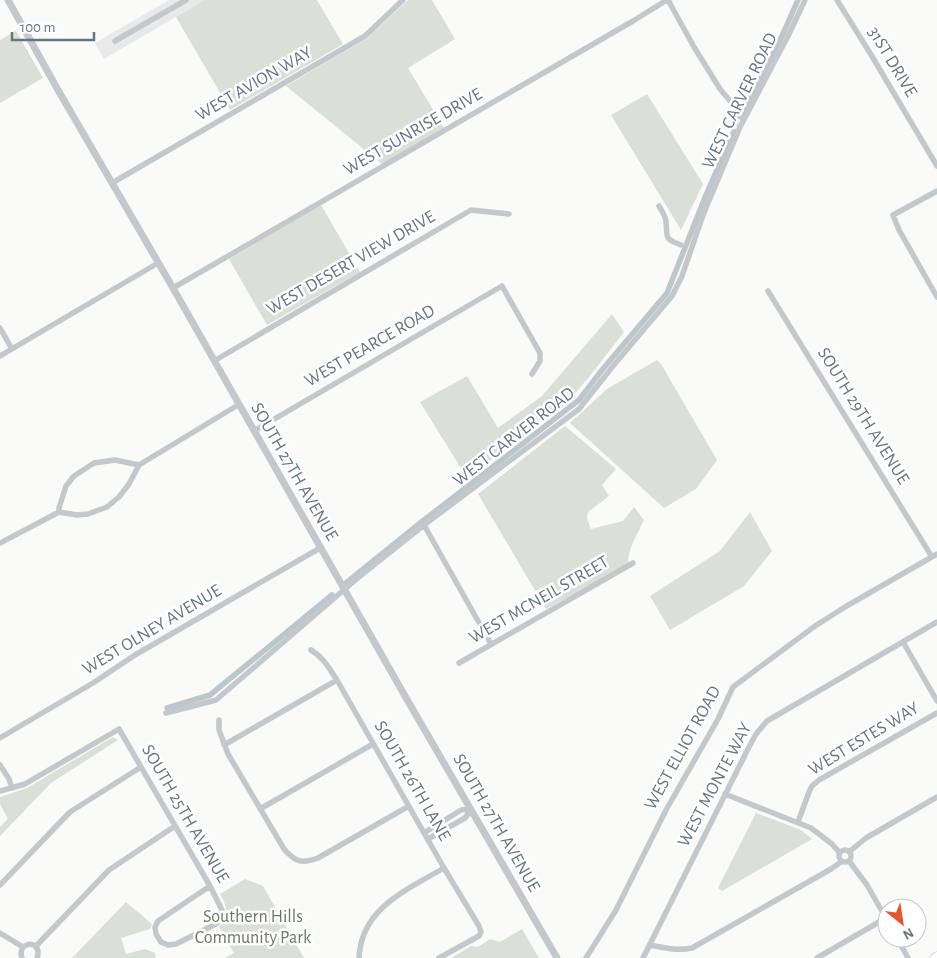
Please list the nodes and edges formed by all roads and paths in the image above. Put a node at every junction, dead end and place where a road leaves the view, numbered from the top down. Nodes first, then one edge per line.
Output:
1 (8, 0) edge
2 (186, 0) edge
3 (403, 0) edge
4 (667, 0) edge
5 (804, 0) edge
6 (837, 0) edge
7 (116, 41) dead end
8 (735, 124) dead end
9 (937, 166) edge
10 (112, 182) junction
11 (937, 190) edge
12 (659, 206) dead end
13 (510, 214) dead end
14 (681, 244) dead end
15 (158, 263) junction
16 (173, 288) junction
17 (768, 291) dead end
18 (937, 297) edge
19 (0, 328) edge
20 (12, 349) junction
21 (0, 356) edge
22 (214, 360) junction
23 (532, 374) dead end
24 (238, 405) junction
25 (254, 431) junction
26 (139, 465) junction
27 (59, 512) junction
28 (424, 525) junction
29 (0, 544) edge
30 (320, 548) junction
31 (935, 555) edge
32 (633, 563) dead end
33 (344, 590) junction
34 (937, 622) edge
35 (903, 642) junction
36 (491, 644) junction
37 (311, 650) dead end
38 (459, 662) dead end
39 (337, 680) junction
40 (937, 701) edge
41 (166, 713) dead end
42 (937, 713) edge
43 (219, 720) dead end
44 (0, 738) edge
45 (373, 744) junction
46 (224, 745) junction
47 (0, 765) edge
48 (141, 767) junction
49 (12, 788) junction
50 (0, 791) edge
51 (725, 794) junction
52 (937, 797) edge
53 (409, 806) junction
54 (260, 809) junction
55 (471, 809) junction
56 (798, 822) junction
57 (175, 826) junction
58 (424, 833) junction
59 (428, 839) junction
60 (840, 852) junction
61 (849, 852) junction
62 (849, 861) junction
63 (841, 862) junction
64 (444, 868) junction
65 (0, 885) edge
66 (210, 886) junction
67 (877, 903) edge
68 (877, 924) edge
69 (0, 933) edge
70 (650, 945) junction
71 (36, 946) junction
72 (23, 947) junction
73 (937, 956) edge
74 (22, 958) edge
75 (37, 958) edge
76 (358, 958) edge
77 (439, 958) edge
78 (557, 958) edge
79 (586, 958) edge
80 (643, 958) edge
81 (817, 958) edge
82 (934, 958) edge

1 - 10 street, SOUTH 27TH AVENUE
2 - 7 street
3 - 10 street, WEST AVION WAY
4 - 8 street
4 - 16 street, WEST SUNRISE DRIVE
5 - 28 street, WEST CARVER ROAD
6 - 9 street, 31ST DRIVE
10 - 15 street, SOUTH 27TH AVENUE
11 - 18 street
12 - 14 street
13 - 22 street, WEST DESERT VIEW DRIVE
15 - 16 street, SOUTH 27TH AVENUE
15 - 20 street
16 - 22 street, SOUTH 27TH AVENUE
17 - 31 street, SOUTH 29TH AVENUE
19 - 20 street
20 - 21 street
22 - 24 street, SOUTH 27TH AVENUE
23 - 25 street, WEST PEARCE ROAD
24 - 25 street, SOUTH 27TH AVENUE
24 - 26 street
25 - 30 street, SOUTH 27TH AVENUE
26 - 27 street
26 - 27 street
27 - 29 street
28 - 33 street, WEST CARVER ROAD
28 - 36 street
30 - 33 street, SOUTH 27TH AVENUE
30 - 44 street, WEST OLNEY AVENUE
31 - 79 street, WEST ELLIOT ROAD
32 - 36 street, WEST MCNEIL STREET
33 - 41 street, WEST CARVER ROAD
33 - 55 street, SOUTH 27TH AVENUE
34 - 35 street, WEST MONTE WAY
35 - 40 street
35 - 51 street, WEST MONTE WAY
36 - 38 street, WEST MCNEIL STREET
37 - 39 street, SOUTH 26TH LANE
39 - 45 street, SOUTH 26TH LANE
39 - 46 street
42 - 56 street, WEST ESTES WAY
43 - 46 street
45 - 53 street, SOUTH 26TH LANE
45 - 54 street
46 - 54 street
47 - 49 street
48 - 49 street, SOUTH 25TH AVENUE
48 - 57 street, SOUTH 25TH AVENUE
48 - 65 street
49 - 50 street
51 - 56 street
51 - 70 street, WEST MONTE WAY
52 - 61 street
53 - 54 street
53 - 58 street, SOUTH 26TH LANE
55 - 58 street
55 - 59 street
55 - 78 street, SOUTH 27TH AVENUE
56 - 60 street
57 - 66 street, SOUTH 25TH AVENUE
57 - 71 street
58 - 59 street, SOUTH 26TH LANE
59 - 64 street, SOUTH 26TH LANE
60 - 61 street
60 - 63 street
61 - 62 street
62 - 63 street
62 - 67 street
63 - 70 street
64 - 76 street
64 - 77 street, SOUTH 26TH LANE
66 - 66 street, SOUTH 25TH AVENUE
68 - 81 street
69 - 72 street
70 - 80 street, WEST MONTE WAY
71 - 72 street
71 - 75 street
72 - 74 street
73 - 82 main road

